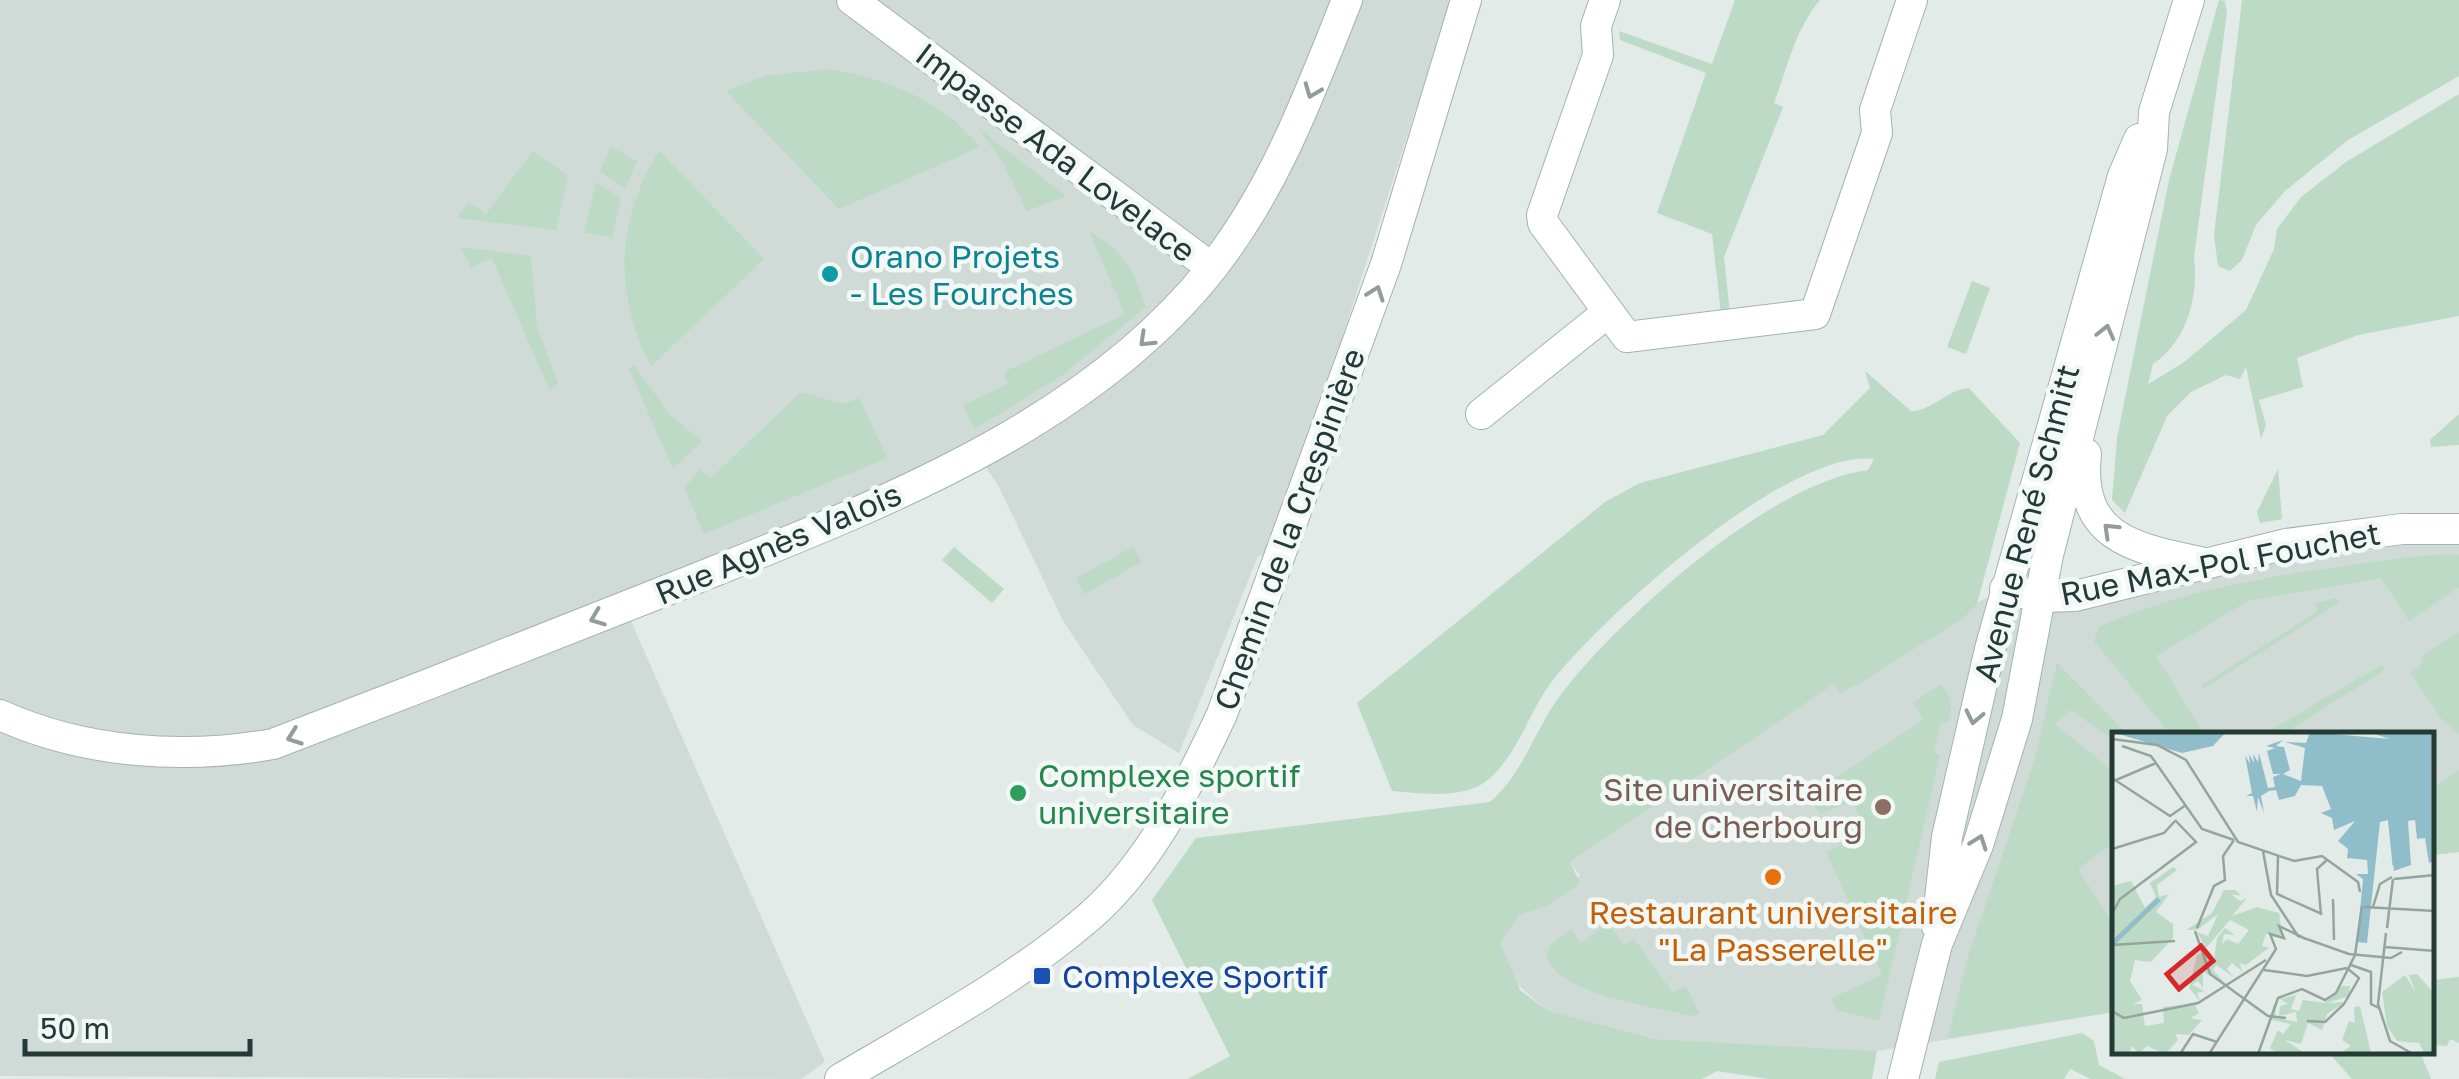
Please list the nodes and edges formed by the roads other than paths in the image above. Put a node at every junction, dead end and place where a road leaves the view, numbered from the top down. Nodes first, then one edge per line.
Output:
1 (852, 0) edge
2 (1347, 0) edge
3 (1466, 0) edge
4 (1605, 0) edge
5 (1912, 0) edge
6 (2189, 0) edge
7 (2154, 112) junction
8 (1212, 268) junction
9 (1606, 313) junction
10 (2094, 380) junction
11 (1481, 414) dead end
12 (2459, 529) edge
13 (2200, 562) junction
14 (2005, 589) junction
15 (2040, 597) junction
16 (0, 714) edge
17 (1937, 944) junction
18 (840, 1079) edge
19 (1903, 1079) edge

1 - 8 street, Impasse Ada Lovelace
2 -> 8 street, Rue Agnès Valois
18 -> 3 street, Chemin de la Crespinière
4 - 9 street
5 - 9 street
6 - 7 street, Avenue René Schmitt
10 -> 7 street, Avenue René Schmitt
7 - 14 street, Avenue René Schmitt
8 -> 16 street, Rue Agnès Valois
9 - 11 street
13 -> 10 street
10 - 15 street, Avenue René Schmitt
12 - 13 street, Rue Max-Pol Fouchet
13 - 15 street, Rue Max-Pol Fouchet
14 - 15 street, Rue Max-Pol Fouchet
14 -> 17 street, Avenue René Schmitt
17 -> 15 street, Avenue René Schmitt
17 - 19 street, Avenue René Schmitt

